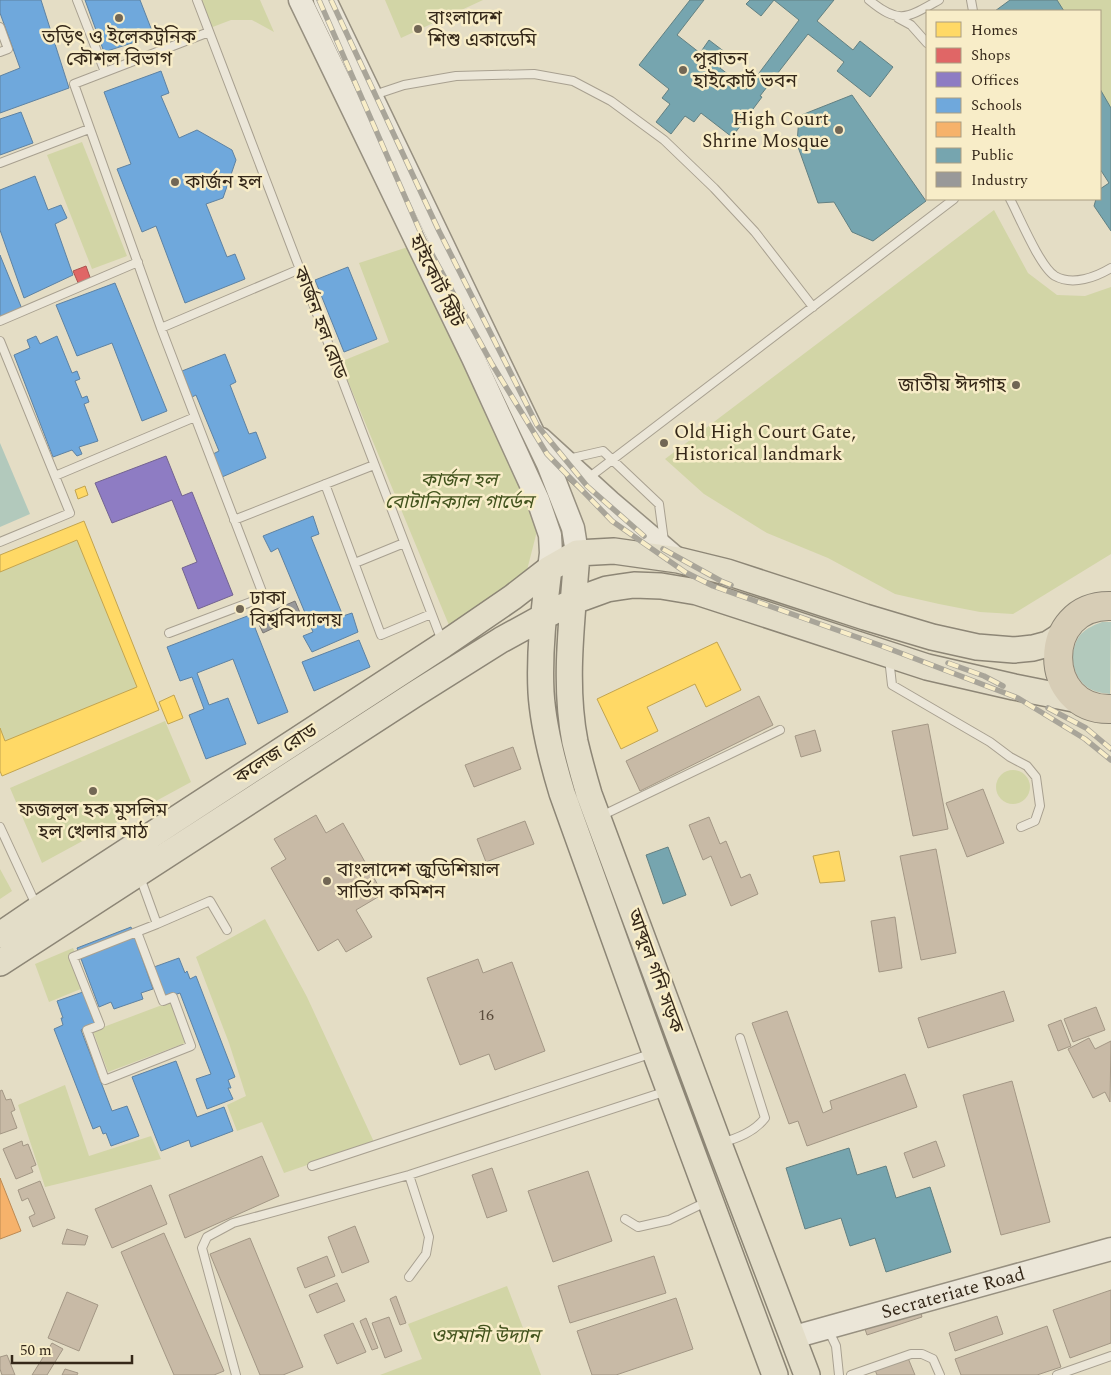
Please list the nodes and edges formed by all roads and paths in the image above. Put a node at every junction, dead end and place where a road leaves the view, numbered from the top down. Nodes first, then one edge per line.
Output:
1 (77, 0) edge
2 (197, 0) edge
3 (300, 0) edge
4 (324, 0) edge
5 (869, 0) edge
6 (938, 0) edge
7 (894, 16) junction
8 (0, 27) edge
9 (209, 32) junction
10 (926, 43) edge
11 (0, 52) edge
12 (105, 72) junction
13 (360, 100) junction
14 (89, 130) junction
15 (0, 163) edge
16 (953, 200) edge
17 (1011, 200) edge
18 (138, 262) junction
19 (1111, 268) edge
20 (300, 269) junction
21 (813, 307) junction
22 (0, 321) edge
23 (161, 328) junction
24 (0, 341) edge
25 (195, 417) junction
26 (532, 430) junction
27 (613, 459) junction
28 (564, 460) junction
29 (374, 465) junction
30 (55, 476) junction
31 (585, 480) junction
32 (325, 484) junction
33 (234, 520) junction
34 (0, 542) edge
35 (404, 543) junction
36 (577, 553) junction
37 (672, 554) junction
38 (355, 563) junction
39 (549, 569) junction
40 (574, 601) junction
41 (1110, 606) edge
42 (431, 614) junction
43 (543, 617) junction
44 (169, 633) dead end
45 (1062, 635) junction
46 (443, 645) junction
47 (888, 654) junction
48 (1099, 710) edge
49 (780, 730) dead end
50 (599, 817) junction
51 (0, 827) edge
52 (1021, 827) dead end
53 (139, 873) junction
54 (38, 909) junction
55 (157, 924) junction
56 (227, 930) dead end
57 (137, 932) junction
58 (0, 935) edge
59 (0, 962) edge
60 (740, 1038) dead end
61 (655, 1052) junction
62 (669, 1091) junction
63 (719, 1144) junction
64 (312, 1166) dead end
65 (410, 1175) junction
66 (710, 1200) junction
67 (625, 1219) dead end
68 (1111, 1249) edge
69 (409, 1277) dead end
70 (827, 1327) junction
71 (794, 1337) junction
72 (1111, 1356) edge
73 (236, 1375) edge
74 (775, 1375) edge
75 (807, 1375) edge
76 (839, 1375) edge
77 (851, 1375) edge
78 (940, 1375) edge
79 (1056, 1375) edge

1 - 12 lane
2 - 9 lane, কার্জন হল রোড
3 - 13 main road, হাইকোর্ট স্ট্রিট
4 - 13 main road, হাইকোর্ট স্ট্রিট
5 - 7 lane
6 - 7 lane
7 - 10 lane
8 - 11 lane
9 - 12 lane
9 - 20 lane, কার্জন হল রোড
12 - 14 lane
13 - 21 lane
13 - 26 main road, হাইকোর্ট স্ট্রিট
13 - 39 main road, হাইকোর্ট স্ট্রিট
14 - 15 lane
14 - 18 lane
16 - 21 lane
17 - 19 lane
18 - 22 lane
18 - 23 lane
20 - 23 lane
20 - 29 lane, কার্জন হল রোড
21 - 27 lane
23 - 25 lane
24 - 30 lane
25 - 30 lane
25 - 33 lane
26 - 28 main road
26 - 36 main road, হাইকোর্ট স্ট্রিট
27 - 28 lane
27 - 31 lane
27 - 37 lane
28 - 31 main road
29 - 32 lane
29 - 35 lane, কার্জন হল রোড
30 - 34 lane
31 - 37 main road
32 - 33 lane
32 - 38 lane
33 - 44 lane
35 - 38 lane
35 - 42 lane, কার্জন হল রোড
36 - 37 main road
36 - 39 main road, কলেজ রোড
36 - 40 main road, আব্দুল গনি সড়ক
37 - 45 main road
38 - 42 lane
39 - 43 main road, আব্দুল গনি সড়ক
39 - 46 main road, কলেজ রোড
40 - 43 main road, কলেজ রোড
40 - 47 main road, কলেজ রোড
40 - 50 main road, আব্দুল গনি সড়ক
41 - 45 highway
42 - 46 lane, কার্জন হল রোড
43 - 53 main road, কলেজ রোড
43 - 61 main road, আব্দুল গনি সড়ক
45 - 48 highway
46 - 54 main road, কলেজ রোড
47 - 48 main road, কলেজ রোড
47 - 52 lane
49 - 50 lane
50 - 63 main road, আব্দুল গনি সড়ক
51 - 54 lane
53 - 55 lane
53 - 59 main road, কলেজ রোড
54 - 58 main road, কলেজ রোড
55 - 56 lane
55 - 57 lane
57 - 57 lane
60 - 63 lane
61 - 62 main road, আব্দুল গনি সড়ক
61 - 64 lane
62 - 65 lane
62 - 66 main road, আব্দুল গনি সড়ক
63 - 71 main road, আব্দুল গনি সড়ক
65 - 69 lane
65 - 73 lane
66 - 67 lane
66 - 74 main road, আব্দুল গনি সড়ক
68 - 70 main road, Secrateriate Road
70 - 71 main road, Secrateriate Road
70 - 76 lane
71 - 75 main road, আব্দুল গনি সড়ক
72 - 79 lane
77 - 78 lane

